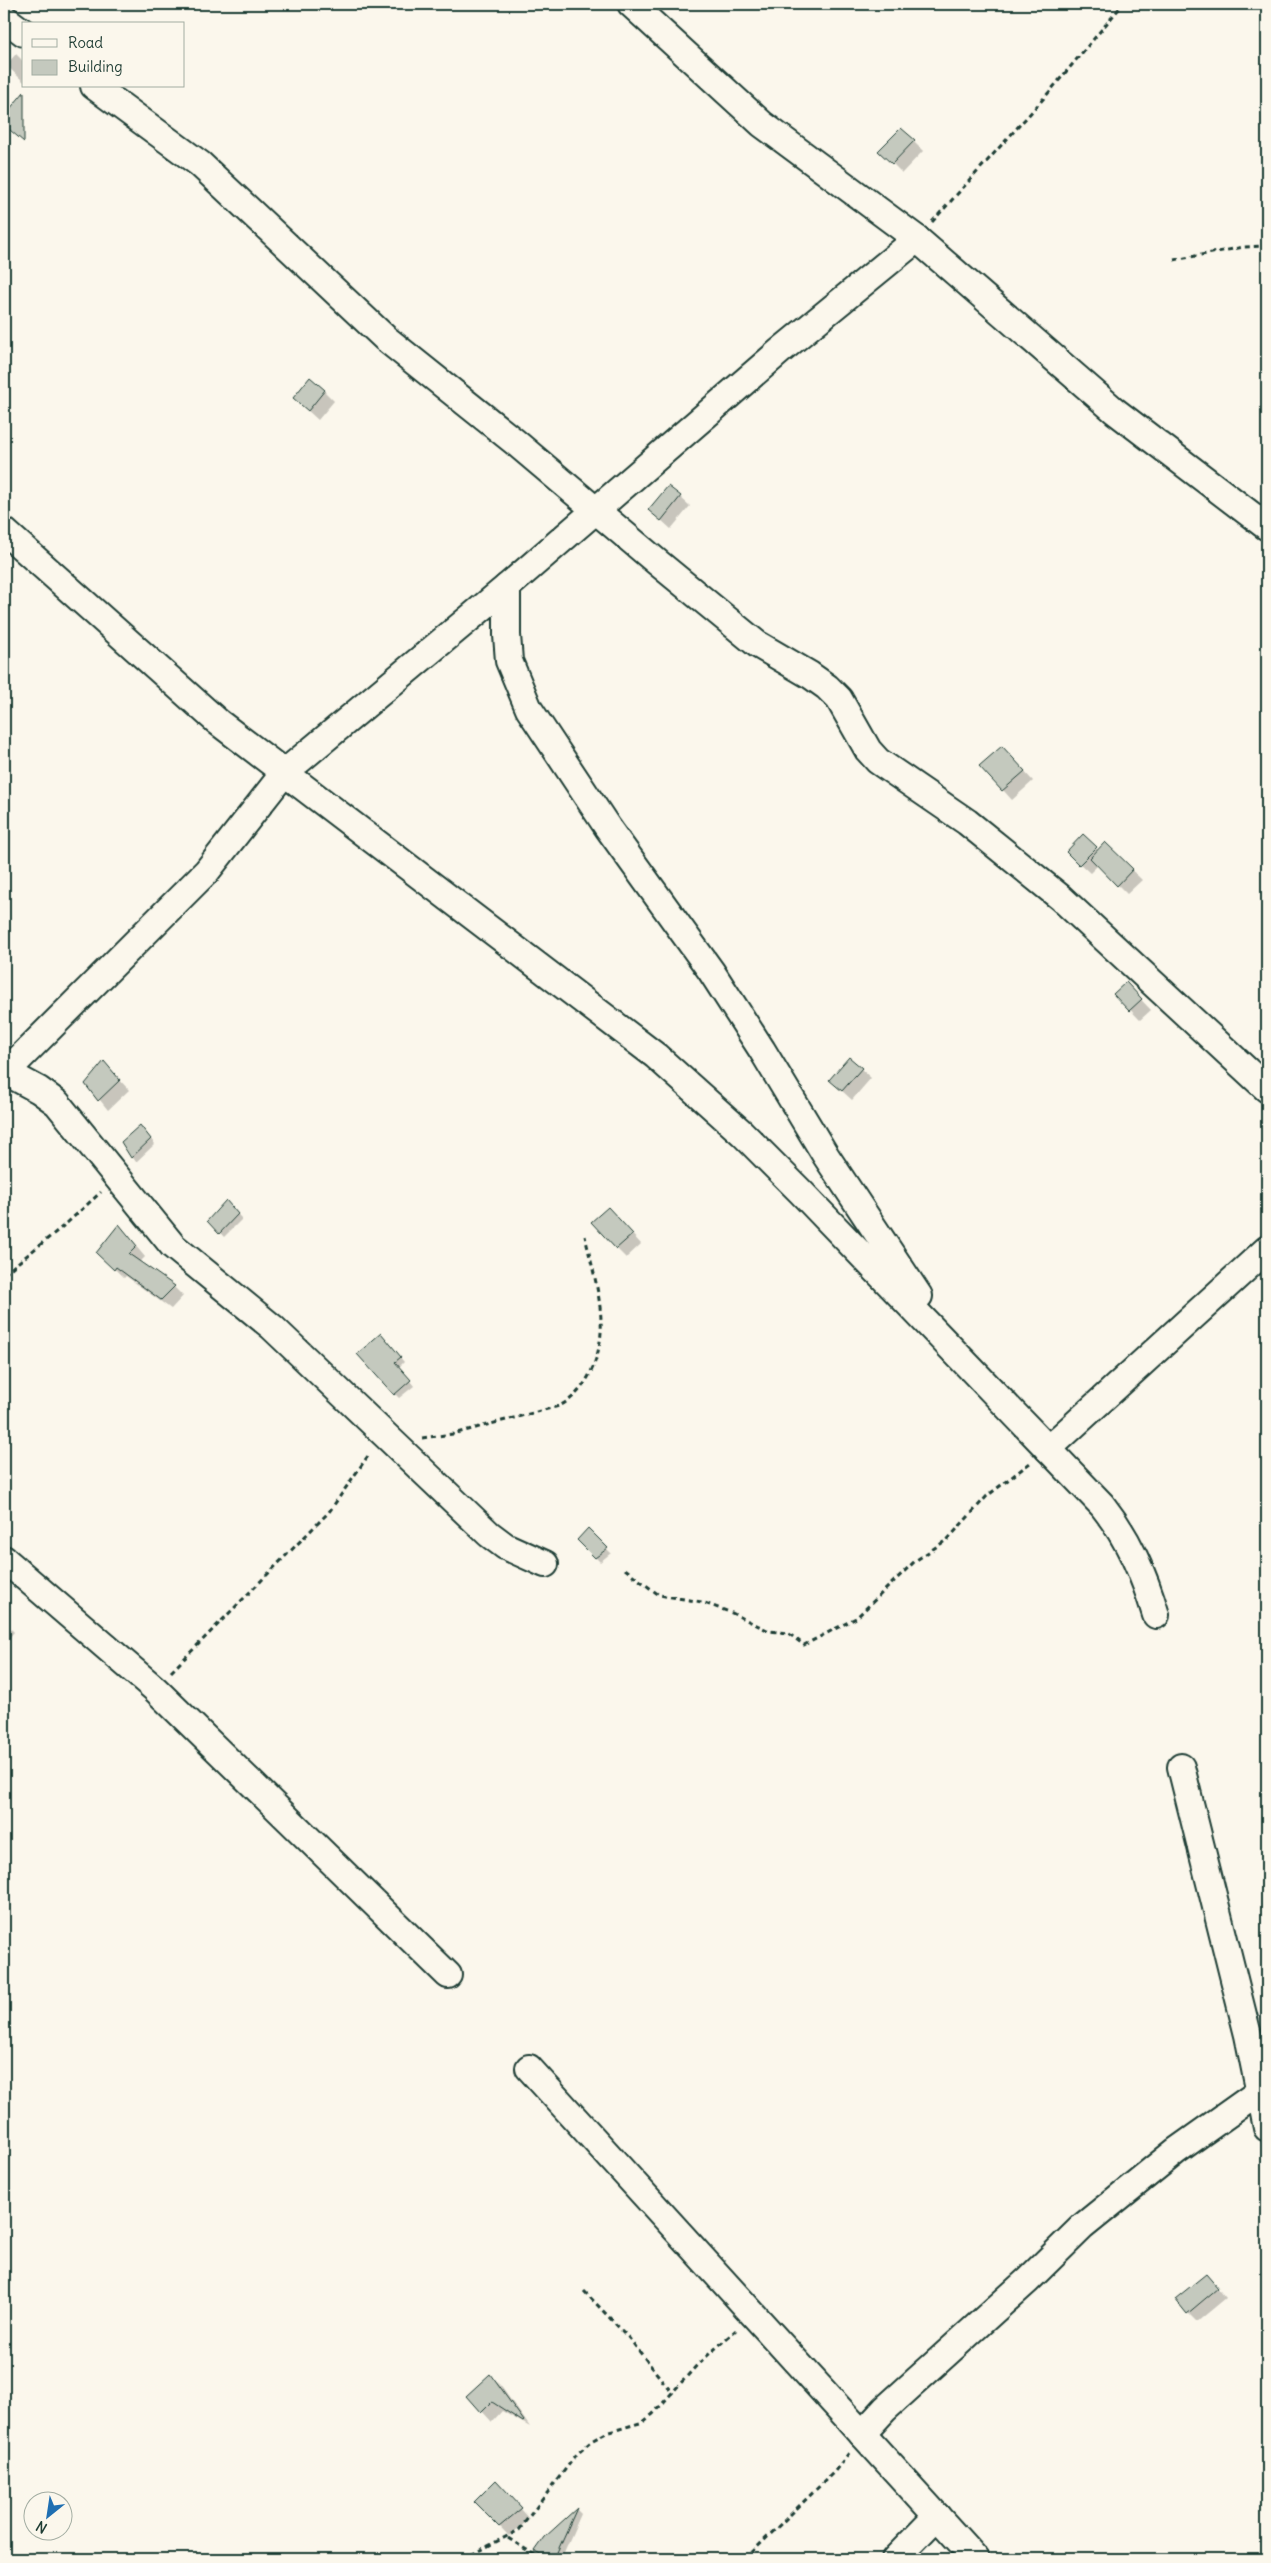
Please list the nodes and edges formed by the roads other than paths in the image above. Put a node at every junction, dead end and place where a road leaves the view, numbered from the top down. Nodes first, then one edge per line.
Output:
1 (631, 4) edge
2 (4, 18) edge
3 (22, 32) edge
4 (97, 88) edge
5 (917, 239) junction
6 (595, 509) junction
7 (1267, 527) edge
8 (4, 531) edge
9 (507, 587) junction
10 (284, 773) junction
11 (4, 1073) edge
12 (1267, 1089) edge
13 (1267, 1249) edge
14 (1040, 1440) junction
15 (4, 1559) edge
16 (545, 1564) dead end
17 (1156, 1615) dead end
18 (1181, 1767) dead end
19 (448, 1975) dead end
20 (529, 2068) dead end
21 (1259, 2092) junction
22 (1267, 2128) edge
23 (862, 2434) junction
24 (937, 2516) junction
25 (895, 2559) edge
26 (976, 2559) edge

1 - 5 street
2 - 3 street
4 - 6 street
5 - 6 street
5 - 7 street
6 - 9 street
6 - 12 street
8 - 10 street
9 - 10 street
9 - 14 street
10 - 11 street
10 - 14 street
11 - 16 street
13 - 14 street
14 - 17 street
15 - 19 street
18 - 21 street
20 - 23 street
21 - 22 street
21 - 23 street
23 - 24 street
24 - 25 street
24 - 26 street

